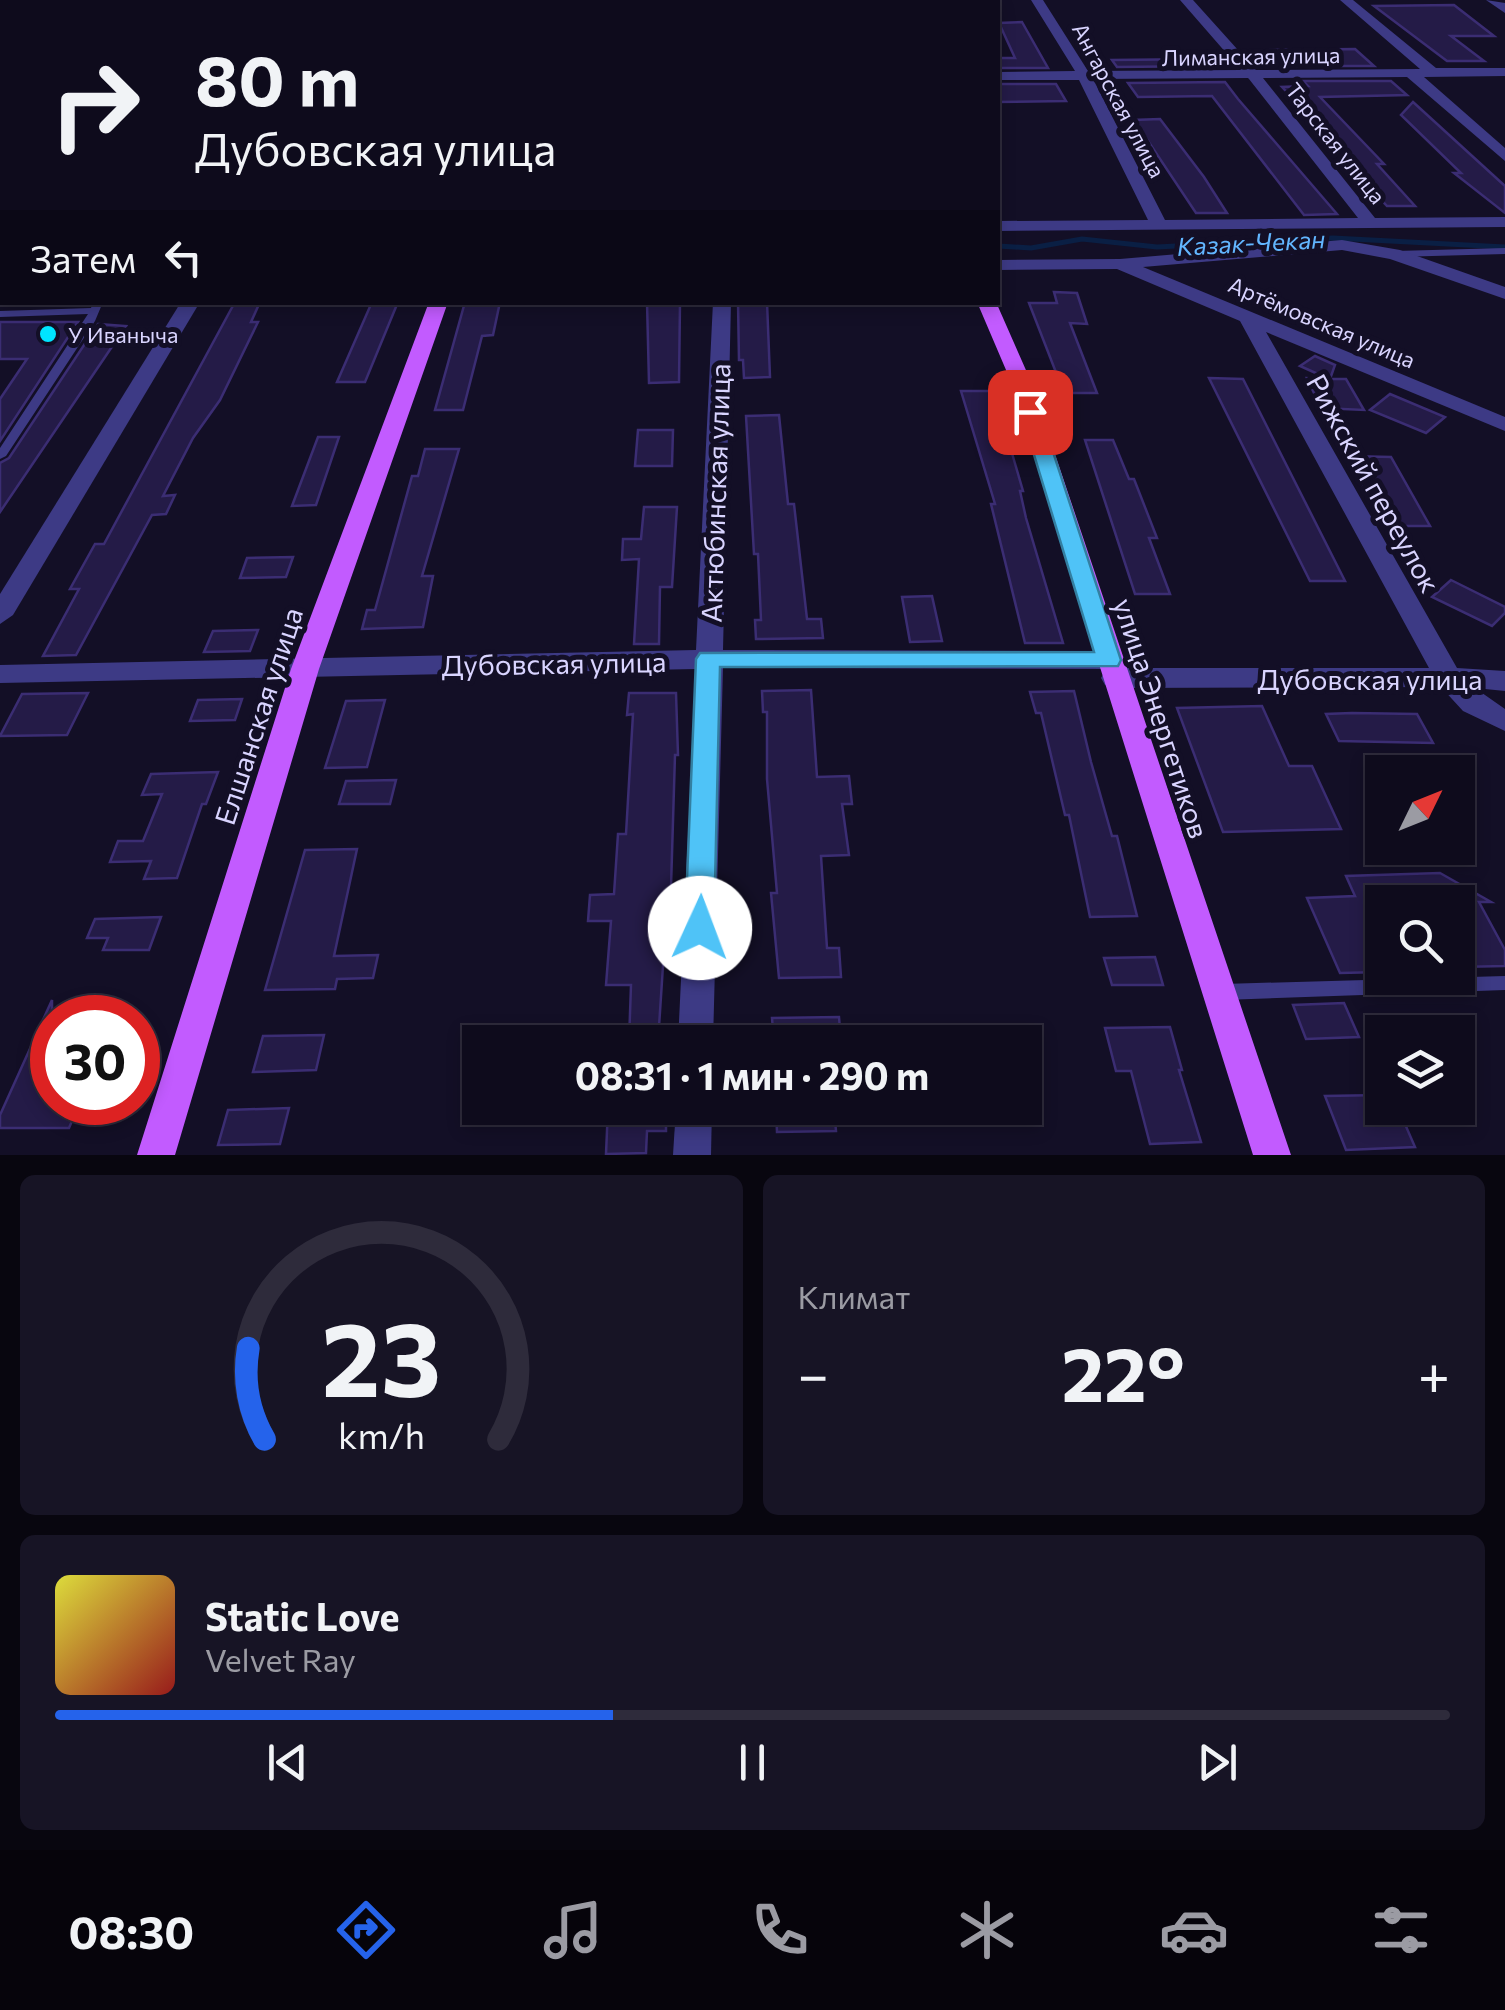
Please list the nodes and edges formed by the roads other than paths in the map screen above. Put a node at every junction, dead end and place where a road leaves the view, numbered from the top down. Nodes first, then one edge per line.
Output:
1 (1036, 0) edge
2 (1186, 0) edge
3 (1346, 0) edge
4 (1492, 0) edge
5 (1505, 9) edge
6 (1431, 72) junction
7 (1505, 72) edge
8 (1411, 73) junction
9 (1000, 76) edge
10 (1254, 76) junction
11 (1086, 77) junction
12 (1505, 156) edge
13 (1505, 222) edge
14 (1159, 224) junction
15 (1372, 225) junction
16 (1000, 226) edge
17 (1505, 251) edge
18 (1394, 254) junction
19 (1120, 264) junction
20 (1000, 265) edge
21 (1505, 293) edge
22 (190, 305) edge
23 (438, 305) edge
24 (722, 305) edge
25 (987, 305) edge
26 (96, 307) edge
27 (0, 314) edge
28 (1248, 318) junction
29 (1505, 425) edge
30 (0, 456) edge
31 (0, 615) edge
32 (708, 659) junction
33 (305, 669) junction
34 (1112, 669) junction
35 (0, 674) edge
36 (1448, 677) junction
37 (1505, 680) edge
38 (1505, 721) edge
39 (1505, 984) edge
40 (1218, 992) junction
41 (697, 1025) edge
42 (693, 1125) edge
43 (156, 1155) edge
44 (692, 1155) edge
45 (1272, 1155) edge

1 - 11 street, Ангарская улица
2 - 10 street, Тарская улица
3 - 6 street
4 - 5 street
6 - 7 street, Лиманская улица
6 - 8 street, Лиманская улица
8 - 10 street, Лиманская улица
8 - 12 street
9 - 11 street, Лиманская улица
10 - 11 street, Лиманская улица
10 - 15 street, Тарская улица
11 - 14 street, Ангарская улица
13 - 15 street
14 - 15 street
14 - 16 street
17 - 18 lane
18 - 19 street
18 - 21 street
19 - 20 street
19 - 28 street, Артёмовская улица
22 - 31 street
23 - 33 main road, Елшанская улица
24 - 32 street, Актюбинская улица
25 - 34 main road, улица Энергетиков
26 - 27 lane
26 - 30 lane
28 - 29 street, Артёмовская улица
28 - 36 street, Рижский переулок
32 - 33 street, Дубовская улица
32 - 34 street, Дубовская улица
32 - 41 street, Актюбинская улица
33 - 35 street, Дубовская улица
33 - 43 main road, Елшанская улица
34 - 36 street, Дубовская улица
34 - 40 main road, улица Энергетиков
36 - 37 street, Дубовская улица
36 - 38 street, Рижский переулок
39 - 40 lane
40 - 45 main road, улица Энергетиков
42 - 44 street

